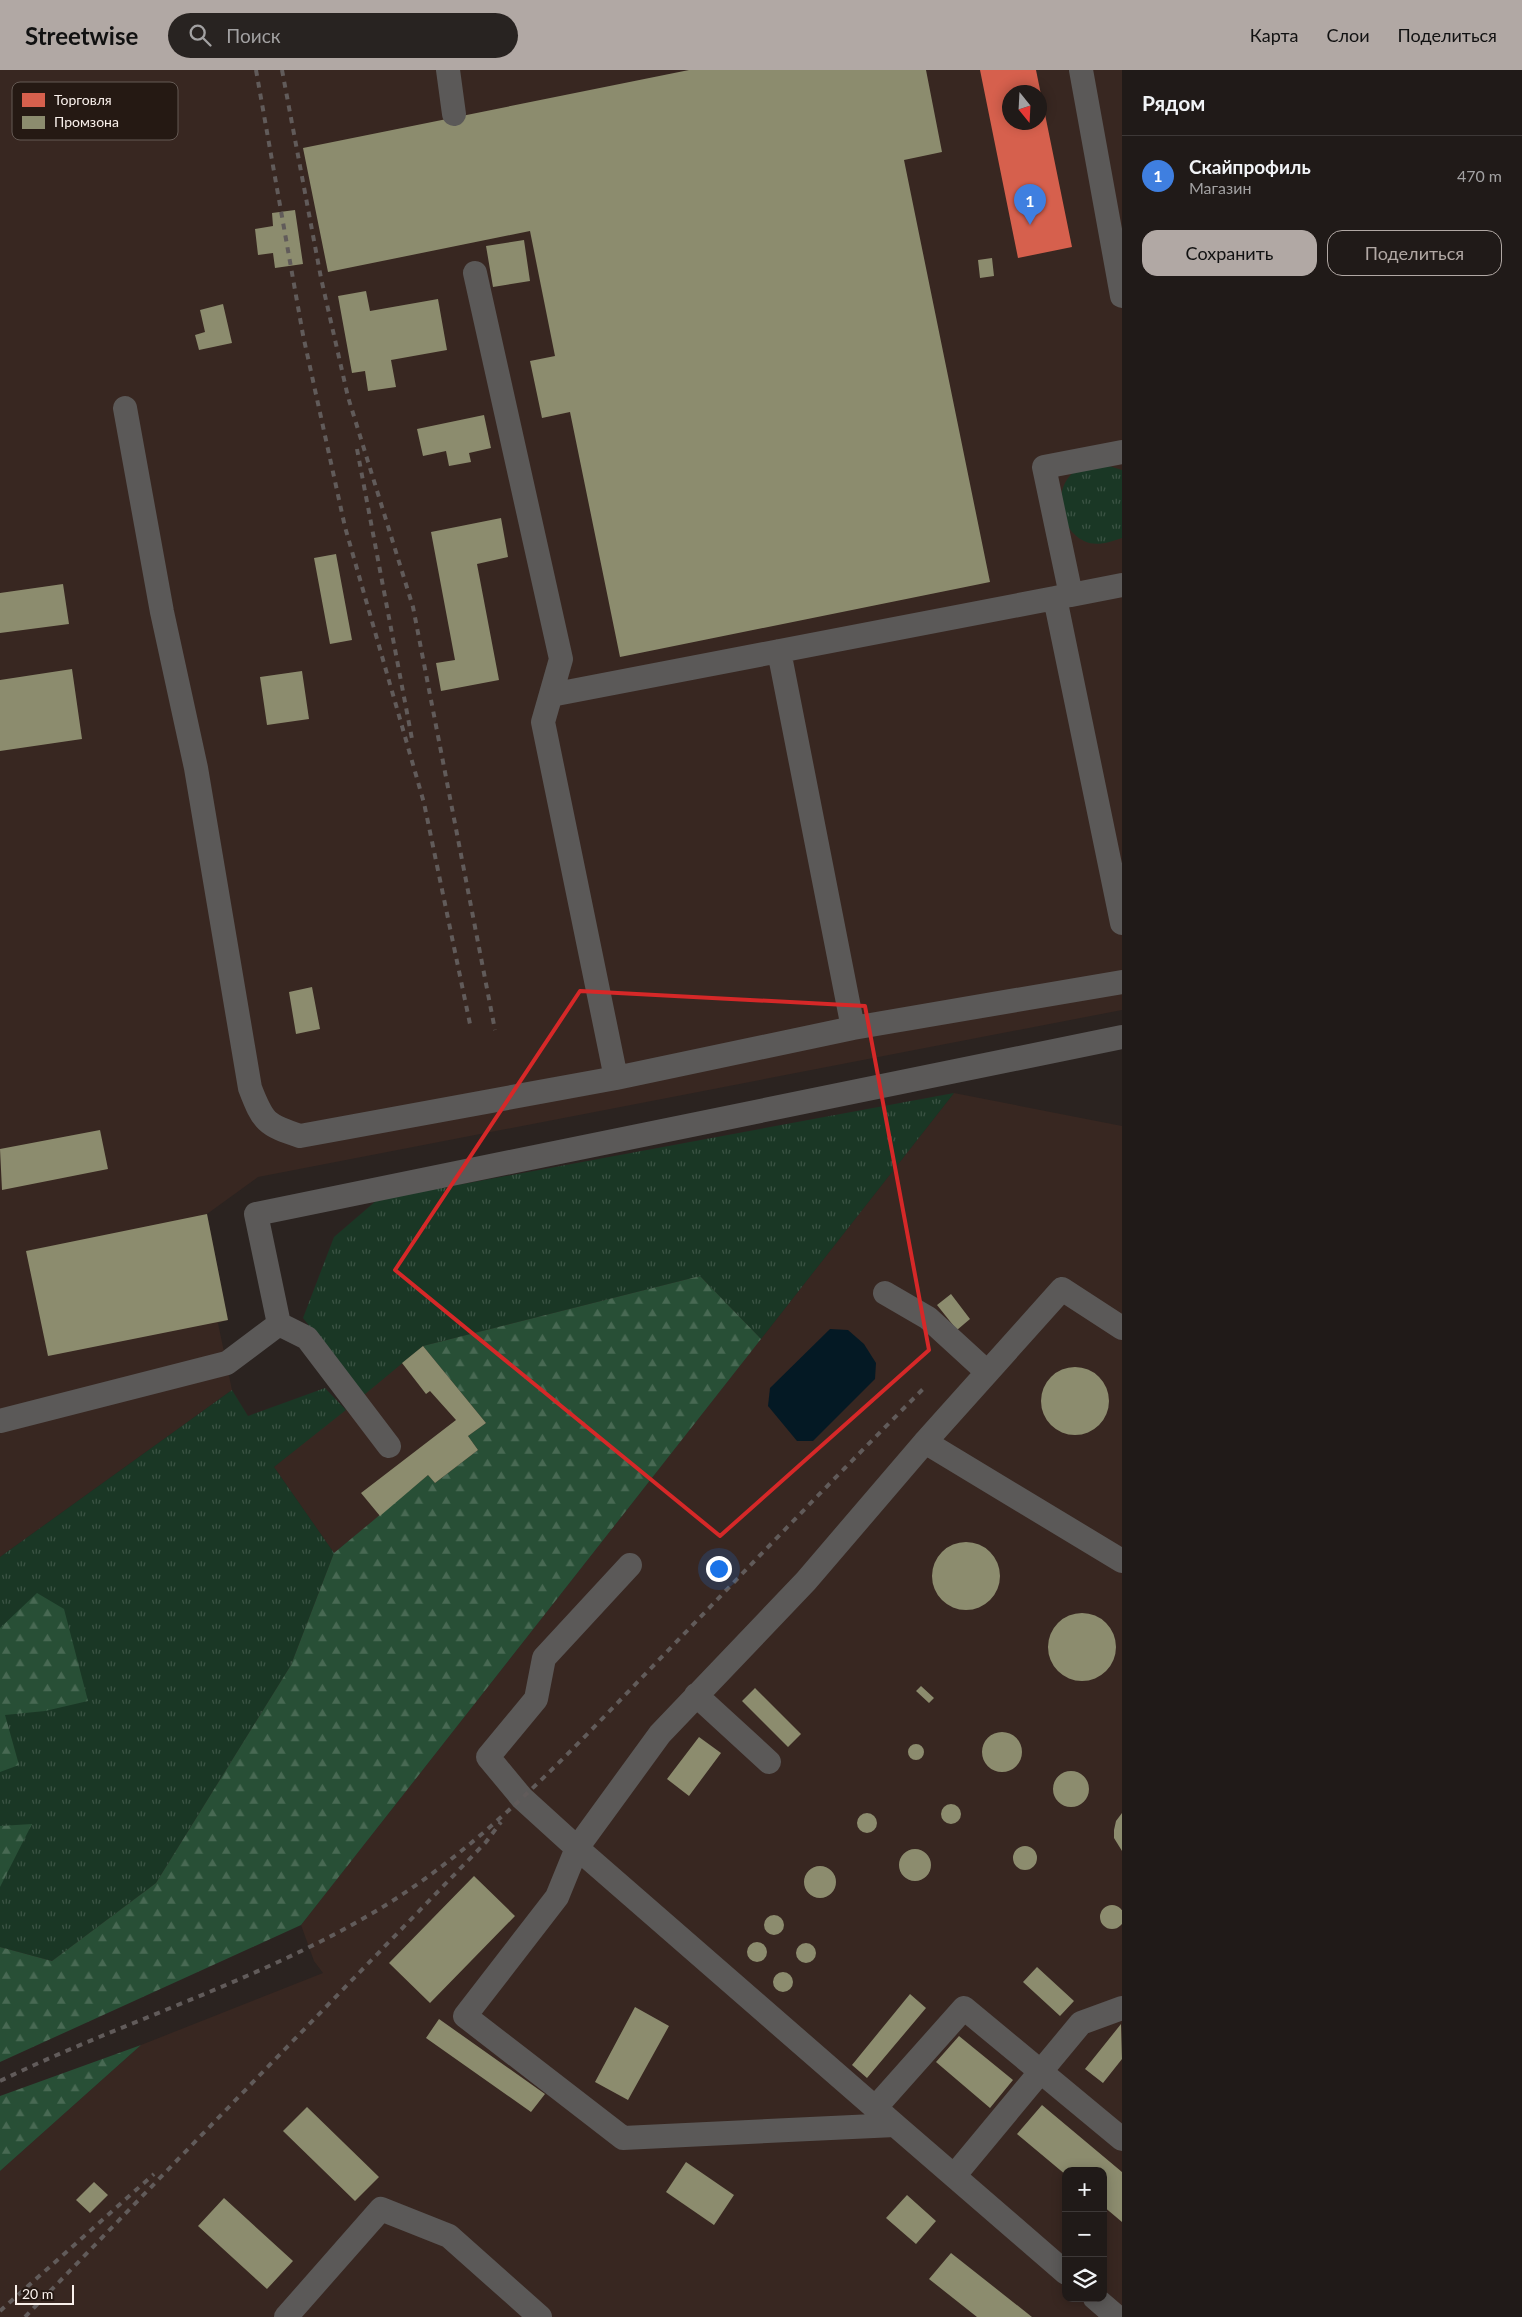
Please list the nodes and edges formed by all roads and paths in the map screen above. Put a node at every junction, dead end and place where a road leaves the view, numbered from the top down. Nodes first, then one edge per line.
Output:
1 (448, 70) edge
2 (1081, 70) edge
3 (454, 114) dead end
4 (475, 273) dead end
5 (1122, 296) edge
6 (126, 408) dead end
7 (1122, 452) edge
8 (1122, 585) edge
9 (1063, 597) junction
10 (779, 652) junction
11 (551, 696) junction
12 (1122, 923) edge
13 (1122, 982) edge
14 (853, 1028) junction
15 (1122, 1037) edge
16 (616, 1078) junction
17 (885, 1293) dead end
18 (279, 1324) junction
19 (1122, 1328) edge
20 (987, 1372) junction
21 (0, 1422) edge
22 (924, 1442) junction
23 (389, 1446) dead end
24 (1122, 1561) edge
25 (630, 1565) dead end
26 (696, 1695) junction
27 (769, 1762) dead end
28 (577, 1848) junction
29 (1122, 2008) edge
30 (1040, 2072) junction
31 (875, 2108) junction
32 (895, 2125) junction
33 (1122, 2139) edge
34 (954, 2176) junction
35 (1062, 2270) edge
36 (1100, 2302) edge
37 (286, 2317) edge
38 (540, 2317) edge
39 (1117, 2317) edge

1 - 3 lane
2 - 5 lane
4 - 11 lane
6 - 16 lane
7 - 9 lane
8 - 9 lane
9 - 10 lane
9 - 12 lane
10 - 11 lane
10 - 14 lane
11 - 16 lane
13 - 14 lane
14 - 16 lane
15 - 18 lane
17 - 20 lane
18 - 21 lane
18 - 23 lane
19 - 20 lane
20 - 22 lane
22 - 24 lane
22 - 26 lane
25 - 28 lane
26 - 27 lane
26 - 28 lane
28 - 31 lane
28 - 32 lane
29 - 30 lane
30 - 31 lane
30 - 33 lane
30 - 34 lane
31 - 32 lane
32 - 34 lane
34 - 35 lane
36 - 39 lane
37 - 38 lane

